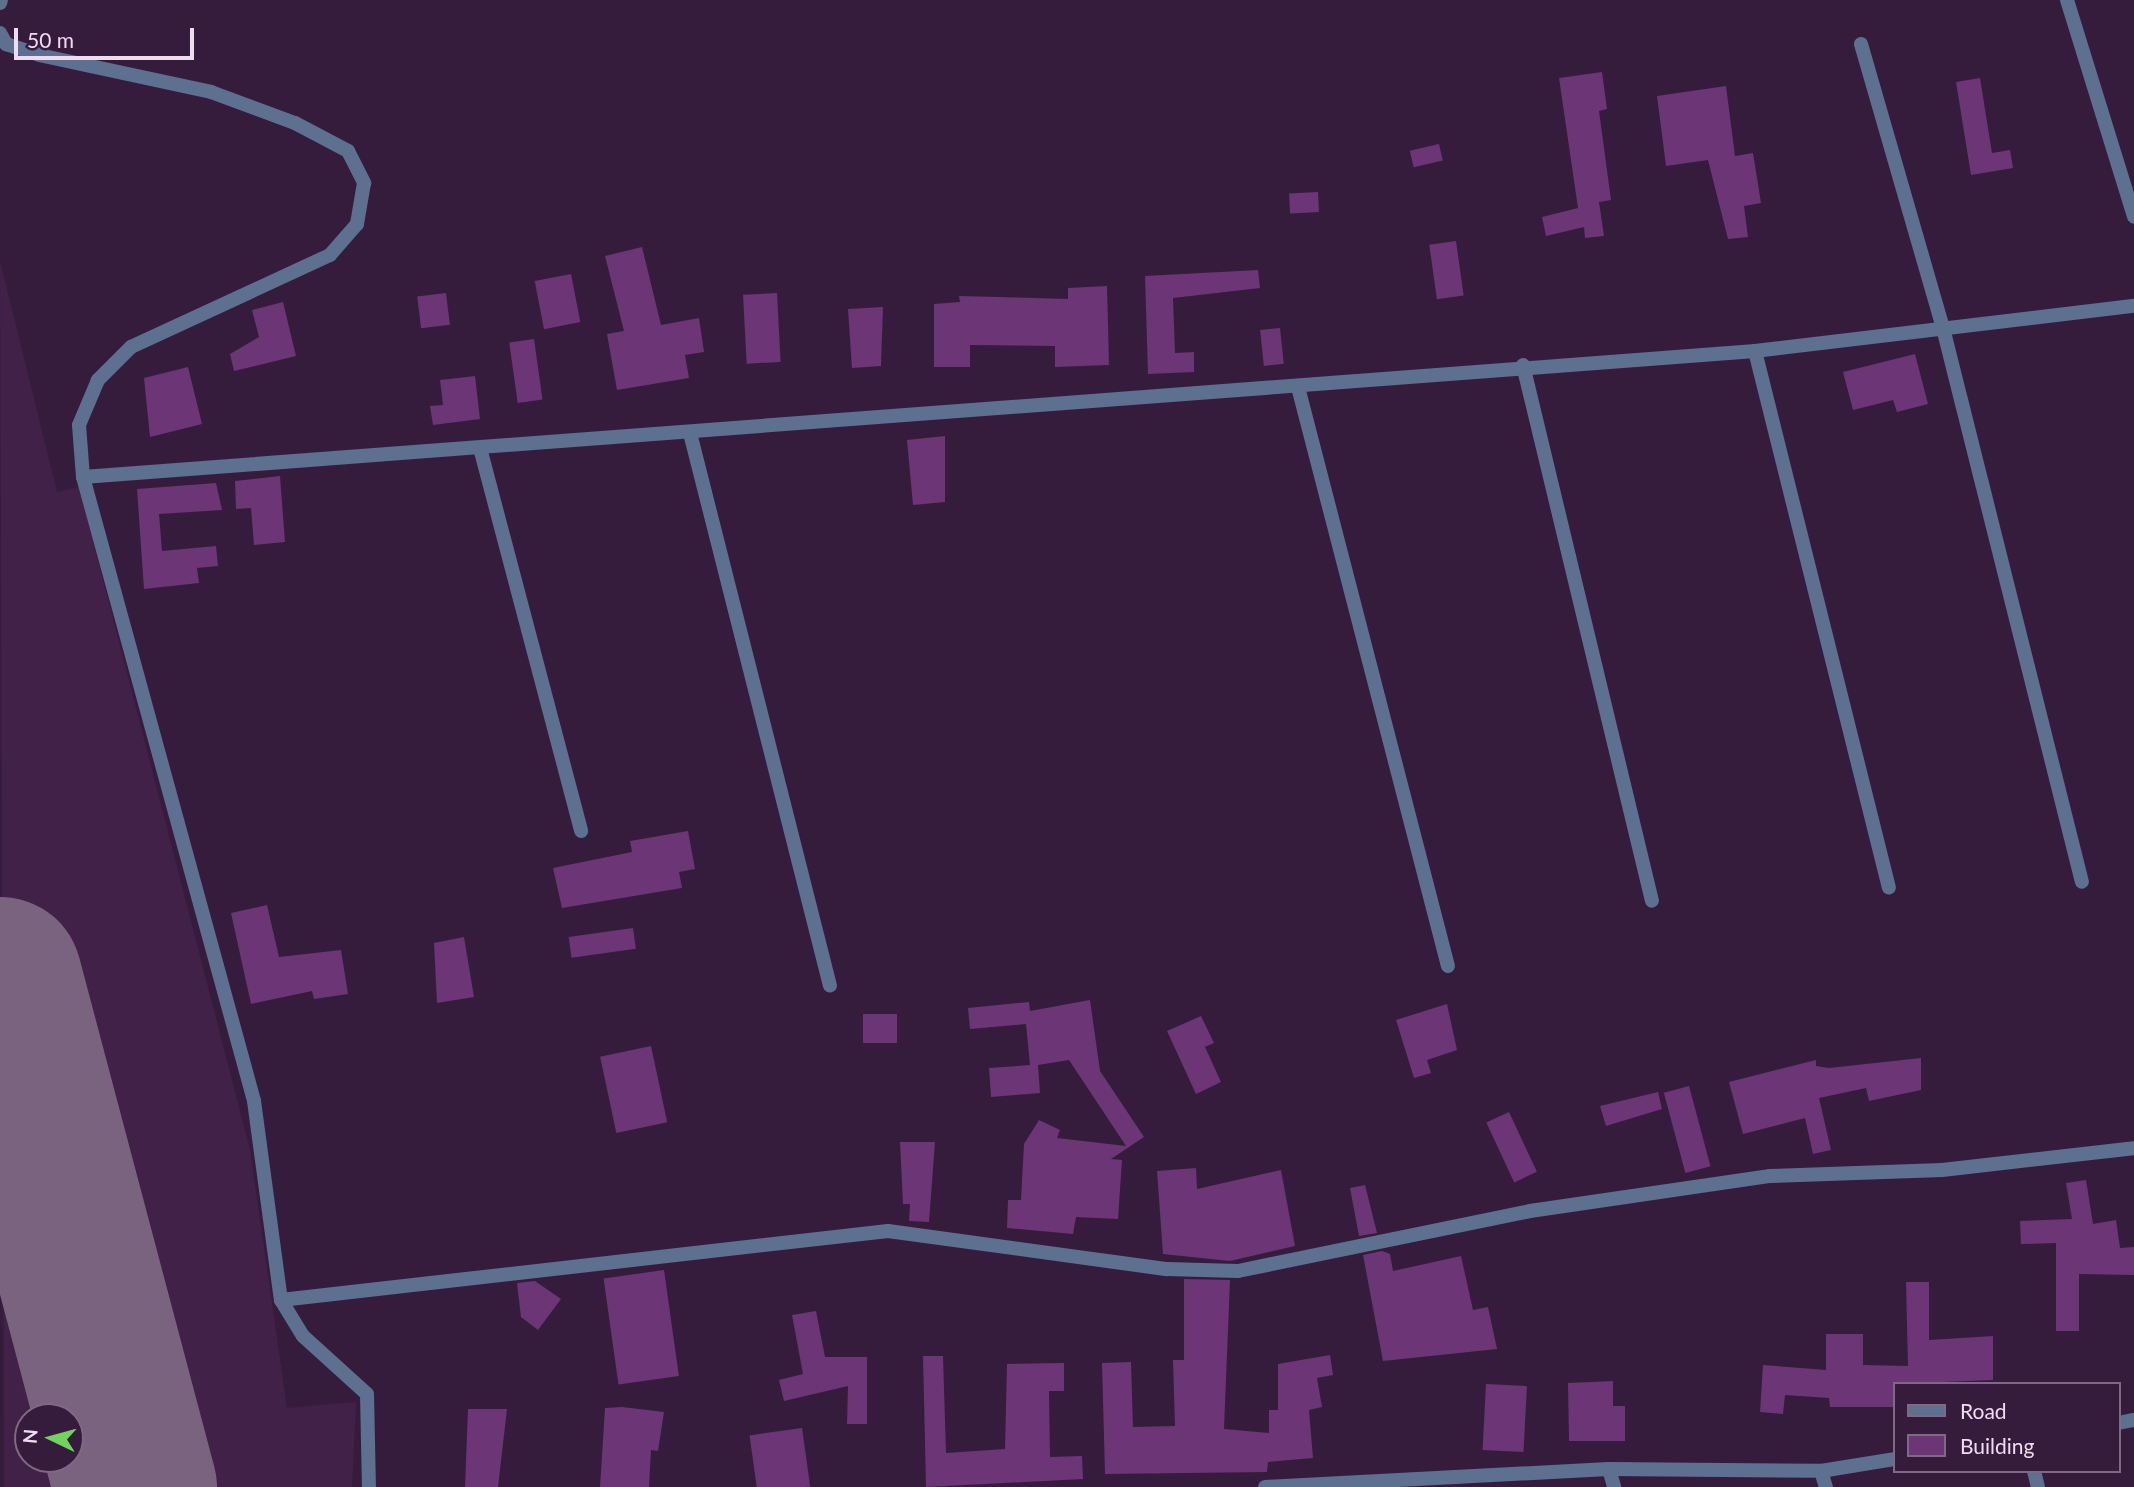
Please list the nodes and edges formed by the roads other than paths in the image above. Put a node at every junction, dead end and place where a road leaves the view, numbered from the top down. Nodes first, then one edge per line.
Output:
1 (2067, 0) edge
2 (0, 33) edge
3 (1861, 44) dead end
4 (2134, 217) edge
5 (2134, 306) edge
6 (1942, 324) junction
7 (1755, 351) junction
8 (1523, 365) junction
9 (1298, 387) junction
10 (690, 433) junction
11 (480, 448) junction
12 (83, 477) junction
13 (581, 831) dead end
14 (2082, 882) dead end
15 (1889, 888) dead end
16 (1652, 901) dead end
17 (1448, 966) dead end
18 (830, 986) dead end
19 (2134, 1148) edge
20 (281, 1300) junction
21 (1892, 1459) edge
22 (1609, 1469) junction
23 (1821, 1471) junction
24 (369, 1487) edge
25 (1265, 1487) edge
26 (1614, 1487) edge
27 (1825, 1487) edge

1 - 4 street
2 - 12 street
3 - 6 street
5 - 6 street
6 - 7 street
6 - 14 street
7 - 8 street
7 - 15 street
8 - 9 street
8 - 16 street
9 - 10 street
9 - 17 street
10 - 11 street
10 - 18 street
11 - 12 street
11 - 13 street
12 - 20 street
19 - 20 street
20 - 24 street
21 - 23 street
22 - 23 street
22 - 25 street
22 - 26 street
23 - 27 street

